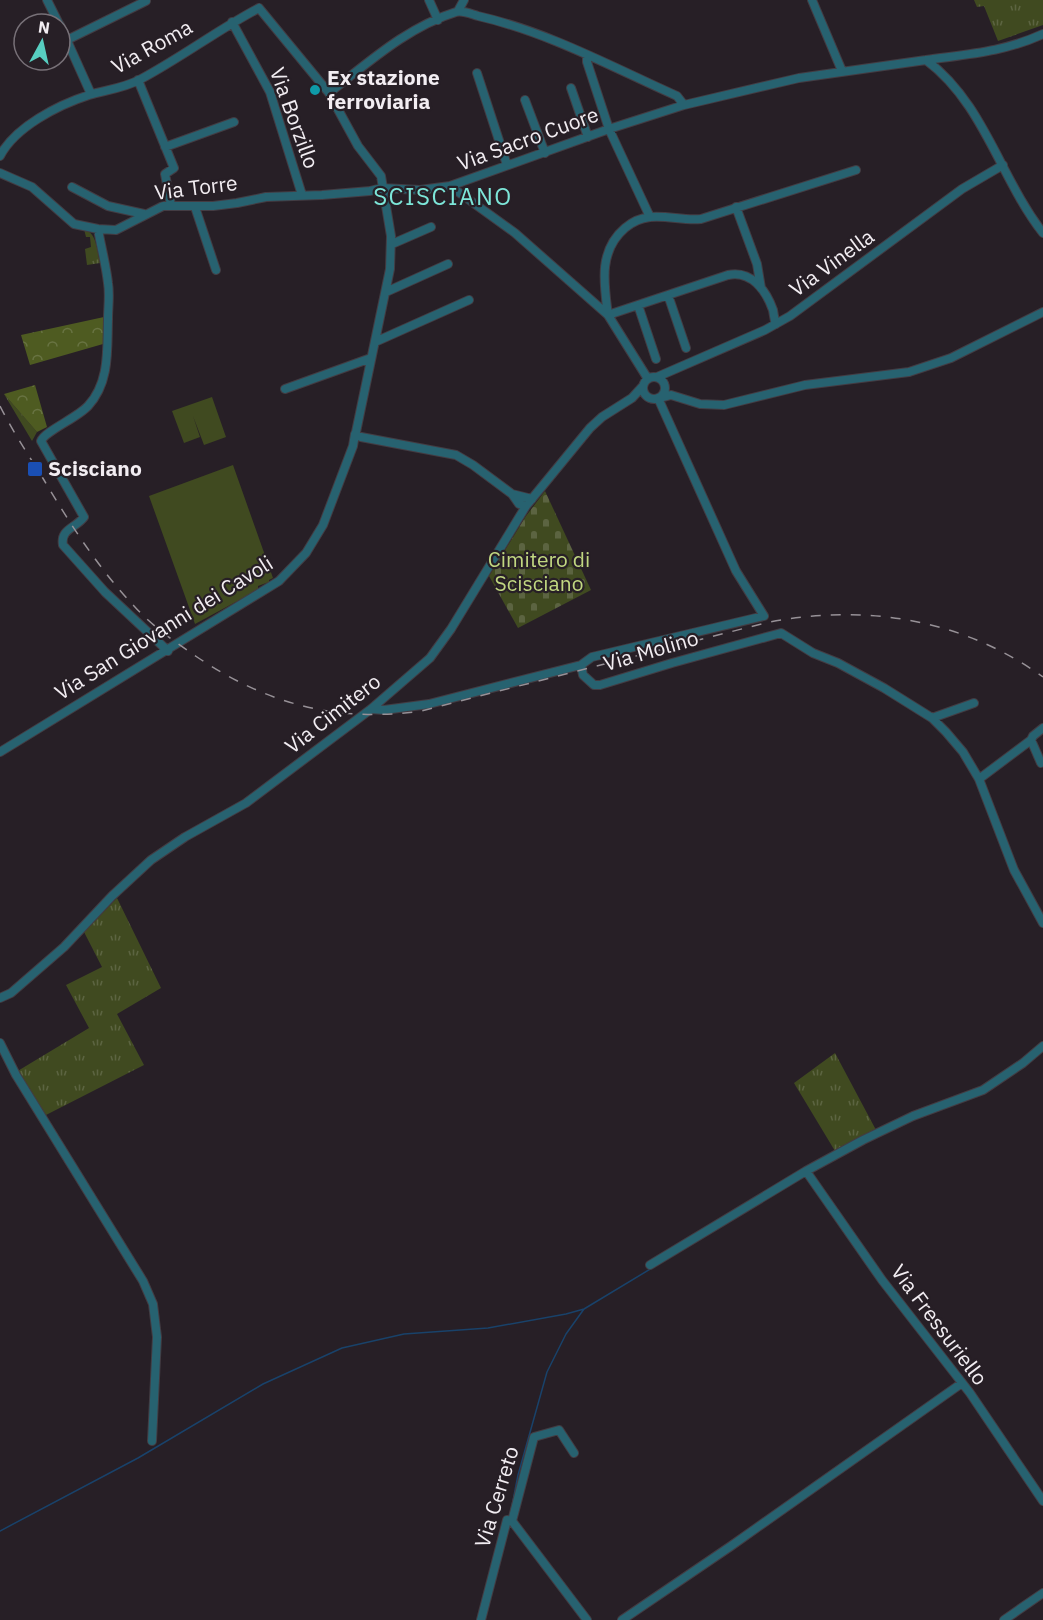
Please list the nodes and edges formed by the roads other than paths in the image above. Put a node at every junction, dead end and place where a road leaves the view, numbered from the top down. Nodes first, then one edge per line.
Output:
1 (429, 0) edge
2 (464, 0) edge
3 (812, 0) edge
4 (146, 1) edge
5 (260, 4) edge
6 (458, 11) junction
7 (438, 20) junction
8 (232, 22) junction
9 (1043, 34) edge
10 (72, 38) edge
11 (72, 51) edge
12 (587, 55) junction
13 (926, 60) junction
14 (842, 71) junction
15 (477, 73) dead end
16 (138, 80) junction
17 (571, 88) dead end
18 (329, 93) junction
19 (92, 94) junction
20 (525, 100) dead end
21 (684, 105) junction
22 (234, 122) dead end
23 (609, 129) junction
24 (588, 137) junction
25 (165, 147) junction
26 (545, 153) junction
27 (0, 156) edge
28 (507, 165) junction
29 (1003, 165) junction
30 (856, 170) dead end
31 (0, 173) edge
32 (450, 186) junction
33 (72, 187) dead end
34 (382, 188) junction
35 (302, 195) junction
36 (171, 205) junction
37 (195, 207) junction
38 (736, 207) junction
39 (144, 214) junction
40 (650, 217) junction
41 (431, 226) dead end
42 (98, 229) junction
43 (1043, 232) edge
44 (392, 244) junction
45 (448, 264) dead end
46 (216, 270) dead end
47 (762, 288) junction
48 (386, 292) junction
49 (668, 295) junction
50 (469, 300) dead end
51 (638, 305) junction
52 (773, 310) junction
53 (1043, 312) edge
54 (608, 315) junction
55 (785, 319) junction
56 (776, 324) junction
57 (375, 342) junction
58 (686, 348) dead end
59 (371, 358) junction
60 (656, 359) dead end
61 (672, 372) junction
62 (657, 377) junction
63 (645, 382) junction
64 (666, 388) junction
65 (285, 389) dead end
66 (649, 398) junction
67 (659, 398) junction
68 (688, 400) junction
69 (628, 401) junction
70 (361, 434) junction
71 (514, 497) junction
72 (529, 503) junction
73 (518, 521) junction
74 (168, 651) junction
75 (581, 665) junction
76 (974, 703) dead end
77 (371, 709) junction
78 (932, 718) junction
79 (1043, 728) edge
80 (1031, 740) junction
81 (0, 752) edge
82 (1041, 762) dead end
83 (979, 779) junction
84 (1043, 923) edge
85 (0, 998) edge
86 (0, 1043) edge
87 (1043, 1046) edge
88 (806, 1171) junction
89 (650, 1265) dead end
90 (962, 1383) junction
91 (152, 1441) dead end
92 (574, 1453) dead end
93 (1043, 1501) edge
94 (512, 1521) junction
95 (1043, 1593) edge
96 (481, 1620) edge
97 (587, 1620) edge
98 (622, 1620) edge
99 (1004, 1620) edge

1 - 7 street
2 - 6 street
3 - 14 street
4 - 10 street
5 - 8 street, Via Roma
5 - 18 street, Via San Giovanni dei Cavoli
6 - 7 street
6 - 12 street
7 - 18 street
8 - 16 street, Via Roma
8 - 35 street, Via Borzillo
9 - 13 street, Via Sacro Cuore
11 - 19 street
12 - 21 street
12 - 23 street
13 - 14 street, Via Sacro Cuore
13 - 29 street
14 - 21 street, Via Sacro Cuore
15 - 28 street
16 - 19 street, Via Roma
16 - 25 street
17 - 24 street
18 - 34 street, Via San Giovanni dei Cavoli
19 - 27 street, Via Roma
20 - 26 street
21 - 23 street, Via Sacro Cuore
22 - 25 street
23 - 24 street, Via Sacro Cuore
23 - 40 street
24 - 26 street, Via Sacro Cuore
25 - 36 street
26 - 28 street, Via Sacro Cuore
28 - 32 street, Via Sacro Cuore
29 - 43 street
29 - 55 street, Via Vinella
30 - 38 street
31 - 42 street, Via Torre
32 - 34 street, Via Sacro Cuore
32 - 54 street
33 - 39 street
34 - 35 street, Via Torre
34 - 44 street, Via San Giovanni dei Cavoli
35 - 37 street, Via Torre
36 - 37 street, Via Torre
36 - 39 street, Via Torre
37 - 46 street
38 - 40 street
38 - 47 street
39 - 42 street, Via Torre
40 - 54 street
41 - 44 street
42 - 74 street
44 - 48 street, Via San Giovanni dei Cavoli
45 - 48 street
47 - 49 street
47 - 52 street
48 - 57 street, Via San Giovanni dei Cavoli
49 - 51 street
49 - 58 street
50 - 57 street
51 - 54 street
51 - 60 street
52 - 55 street
52 - 56 street
53 - 68 street
54 - 63 street
55 - 56 street, Via Vinella
56 - 61 street, Via Vinella
57 - 59 street, Via San Giovanni dei Cavoli
59 - 65 street
59 - 70 street, Via San Giovanni dei Cavoli
61 - 62 street, Via Vinella
61 - 64 street
62 - 63 street
62 - 64 street
63 - 66 street
63 - 69 street
64 - 67 street
64 - 68 street
66 - 67 street
66 - 69 street
67 - 68 street
67 - 75 street, Via Molino
69 - 72 street, Via Cimitero
70 - 71 street
70 - 74 street, Via San Giovanni dei Cavoli
71 - 72 street
71 - 73 street
72 - 73 street, Via Cimitero
73 - 77 street, Via Cimitero
74 - 81 street, Via San Giovanni dei Cavoli
75 - 77 street
75 - 78 street, Via Molino
76 - 78 street
77 - 85 street, Via Cimitero
78 - 83 street, Via Molino
79 - 80 street
80 - 82 street
80 - 83 street
83 - 84 street, Via Molino
86 - 91 street
87 - 88 street
88 - 89 street
88 - 90 street, Via Fressuriello
90 - 93 street, Via Fressuriello
90 - 98 street
92 - 94 street, Via Cerreto
94 - 96 street, Via Cerreto
94 - 97 street
95 - 99 street

